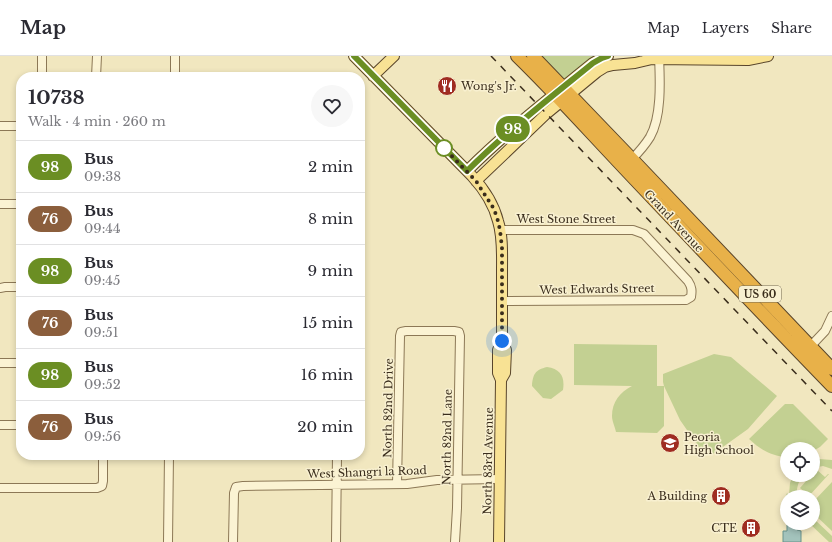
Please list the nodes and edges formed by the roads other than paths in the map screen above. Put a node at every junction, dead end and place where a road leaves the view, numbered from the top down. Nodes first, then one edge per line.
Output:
1 (42, 56) edge
2 (97, 56) edge
3 (175, 56) edge
4 (354, 56) edge
5 (394, 56) edge
6 (517, 56) edge
7 (533, 56) edge
8 (641, 56) edge
9 (768, 56) edge
10 (604, 57) edge
11 (657, 58) edge
12 (42, 72) edge
13 (96, 72) edge
14 (175, 72) edge
15 (373, 76) junction
16 (562, 94) junction
17 (0, 126) edge
18 (16, 126) edge
19 (632, 159) junction
20 (472, 176) junction
21 (0, 204) edge
22 (16, 204) edge
23 (684, 214) junction
24 (676, 223) junction
25 (500, 230) junction
26 (16, 287) edge
27 (0, 288) edge
28 (691, 297) joint
29 (502, 301) junction
30 (832, 316) edge
31 (459, 332) joint
32 (806, 351) junction
33 (0, 363) edge
34 (16, 363) edge
35 (832, 369) edge
36 (832, 386) edge
37 (16, 425) edge
38 (0, 426) edge
39 (104, 460) edge
40 (169, 460) edge
41 (337, 460) edge
42 (457, 479) junction
43 (500, 479) junction
44 (397, 484) junction
45 (337, 485) junction
46 (0, 488) edge
47 (168, 542) edge
48 (233, 542) edge
49 (336, 542) edge
50 (454, 542) edge
51 (499, 542) edge

1 - 12 street
2 - 13 street
3 - 14 street
4 - 15 main road, North 83rd Avenue
5 - 15 main road
6 - 16 highway, Grand Avenue / US 60
7 - 16 highway, Grand Avenue / US 60
8 - 11 main road
9 - 11 main road
10 - 16 main road
11 - 16 main road
11 - 19 street
15 - 20 main road, North 83rd Avenue
16 - 19 highway, Grand Avenue / US 60
16 - 20 main road
16 - 24 highway, Grand Avenue / US 60
17 - 18 street
19 - 23 highway, Grand Avenue / US 60
20 - 25 main road, North 83rd Avenue
21 - 22 street
23 - 24 highway
23 - 32 highway, Grand Avenue / US 60
24 - 32 highway, Grand Avenue / US 60
25 - 28 street, West Stone Street
25 - 29 main road, North 83rd Avenue
26 - 27 street
28 - 29 street, West Edwards Street
29 - 43 main road, North 83rd Avenue
30 - 32 street
31 - 42 street, North 82nd Lane
31 - 44 street, North 82nd Drive
32 - 35 highway, Grand Avenue / US 60
32 - 36 highway, Grand Avenue / US 60
33 - 34 street
37 - 38 street
39 - 46 street
40 - 47 street
41 - 45 street
42 - 43 street, West Shangri la Road
42 - 44 street, West Shangri la Road
42 - 50 street, North 82nd Lane
43 - 51 main road, North 83rd Avenue
44 - 45 street, West Shangri la Road
45 - 48 street, West Shangri la Road
45 - 49 street

